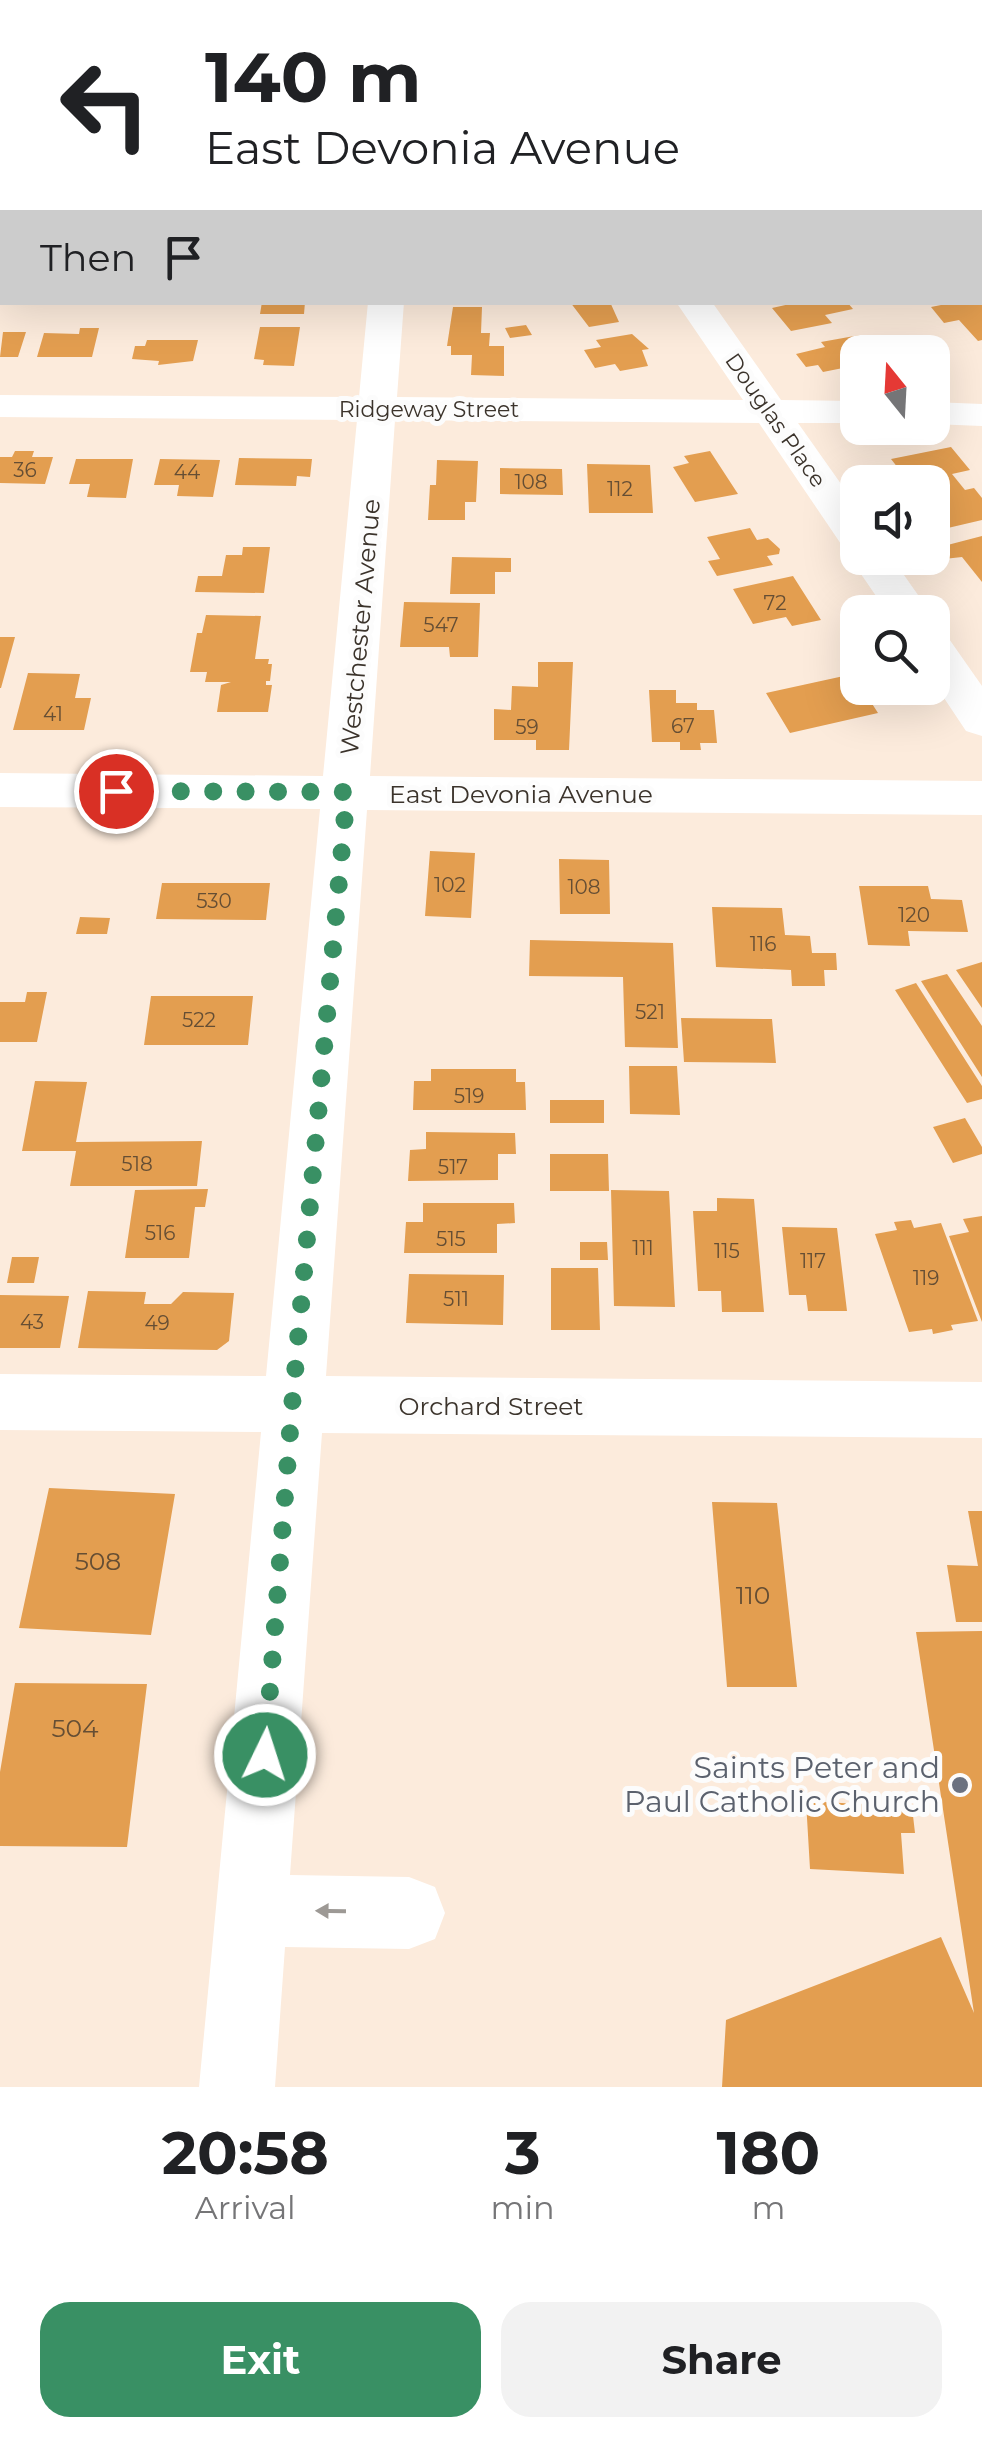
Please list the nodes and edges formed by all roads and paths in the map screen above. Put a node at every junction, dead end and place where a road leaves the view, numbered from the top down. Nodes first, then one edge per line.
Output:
1 (386, 305) edge
2 (696, 305) edge
3 (0, 406) edge
4 (377, 409) junction
5 (770, 412) junction
6 (840, 412) edge
7 (950, 414) edge
8 (982, 415) edge
9 (840, 512) edge
10 (950, 673) edge
11 (982, 720) edge
12 (0, 790) edge
13 (347, 792) junction
14 (982, 798) edge
15 (0, 1402) edge
16 (292, 1406) junction
17 (982, 1410) edge
18 (253, 1910) junction
19 (409, 1913) dead end
20 (236, 2087) edge

1 - 4 street, Westchester Avenue
2 - 5 street, Douglas Place
3 - 4 street, Ridgeway Street
4 - 5 street, Ridgeway Street
4 - 13 street, Westchester Avenue
5 - 6 street, Ridgeway Street
5 - 9 street, Douglas Place
7 - 8 street
10 - 11 street
12 - 13 street, East Devonia Avenue
13 - 14 street, East Devonia Avenue
13 - 16 street, Westchester Avenue
15 - 16 street, Orchard Street
16 - 17 street, Orchard Street
16 - 18 street, Westchester Avenue
19 -> 18 street
18 - 20 street, Westchester Avenue

